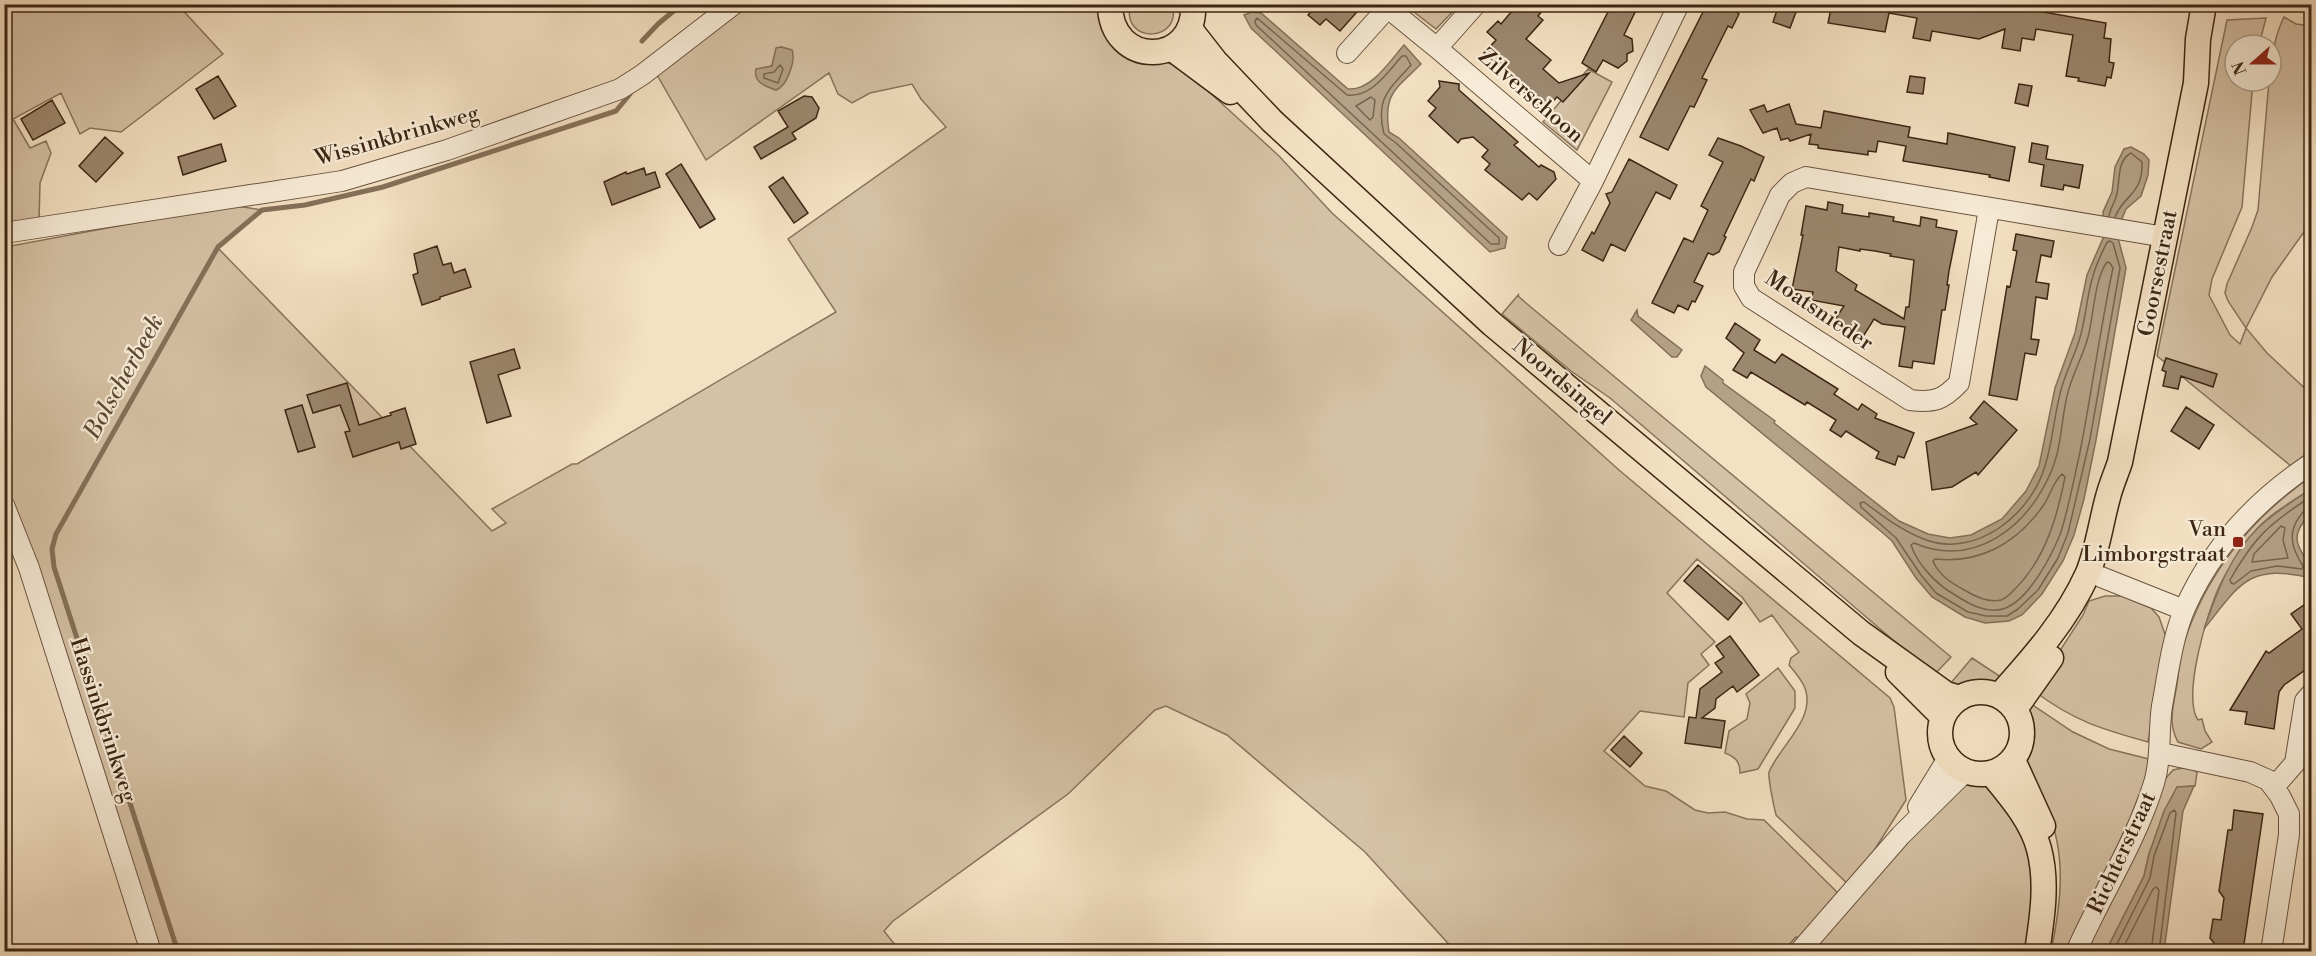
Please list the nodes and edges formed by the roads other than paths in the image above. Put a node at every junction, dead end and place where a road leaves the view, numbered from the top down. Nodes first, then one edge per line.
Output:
1 (734, 4) edge
2 (1110, 4) edge
3 (1193, 4) edge
4 (1476, 4) edge
5 (1679, 4) edge
6 (2204, 4) edge
7 (2221, 4) edge
8 (1390, 6) edge
9 (1190, 29) junction
10 (1172, 48) junction
11 (1437, 48) junction
12 (1347, 53) dead end
13 (2196, 83) junction
14 (1272, 121) junction
15 (1593, 181) junction
16 (1989, 209) junction
17 (4, 233) edge
18 (2165, 237) junction
19 (1559, 245) dead end
20 (2312, 463) edge
21 (4, 505) edge
22 (2094, 574) junction
23 (2184, 610) junction
24 (1861, 633) junction
25 (2312, 693) edge
26 (1960, 698) junction
27 (2007, 702) junction
28 (1943, 717) junction
29 (2161, 753) junction
30 (2013, 760) junction
31 (1957, 765) junction
32 (1992, 774) junction
33 (2274, 787) junction
34 (2043, 906) junction
35 (151, 951) edge
36 (1799, 951) edge
37 (2037, 951) edge
38 (2076, 951) edge
39 (2271, 951) edge

1 - 17 street, Wissinkbrinkweg
2 - 10 main road
3 - 9 main road
4 - 11 street
5 - 15 street, Zilverschoon
6 - 13 main road, Goorsestraat
7 - 13 main road, Goorsestraat
8 - 11 street, Zilverschoon
8 - 12 street
9 - 10 main road
9 - 14 main road, Noordsingel
10 - 14 main road, Noordsingel
11 - 15 street, Zilverschoon
13 - 18 main road, Goorsestraat
14 - 24 main road, Noordsingel
15 - 19 street, Zilverschoon
16 - 16 street, Moatsnieder
16 - 18 street, Moatsnieder
18 - 22 main road, Goorsestraat
20 - 23 street, Richterstraat
21 - 35 street, Hassinkbrinkweg
22 - 23 street
22 - 27 main road, Goorsestraat
23 - 29 street, Richterstraat
24 - 26 main road, Noordsingel
24 - 28 main road, Noordsingel
25 - 33 street
26 - 27 main road
26 - 28 main road
27 - 30 main road
28 - 31 main road
29 - 33 street
29 - 38 street, Richterstraat
30 - 32 main road
30 - 34 main road
31 - 32 main road
31 - 36 street
32 - 34 main road
33 - 39 street
34 - 37 main road

